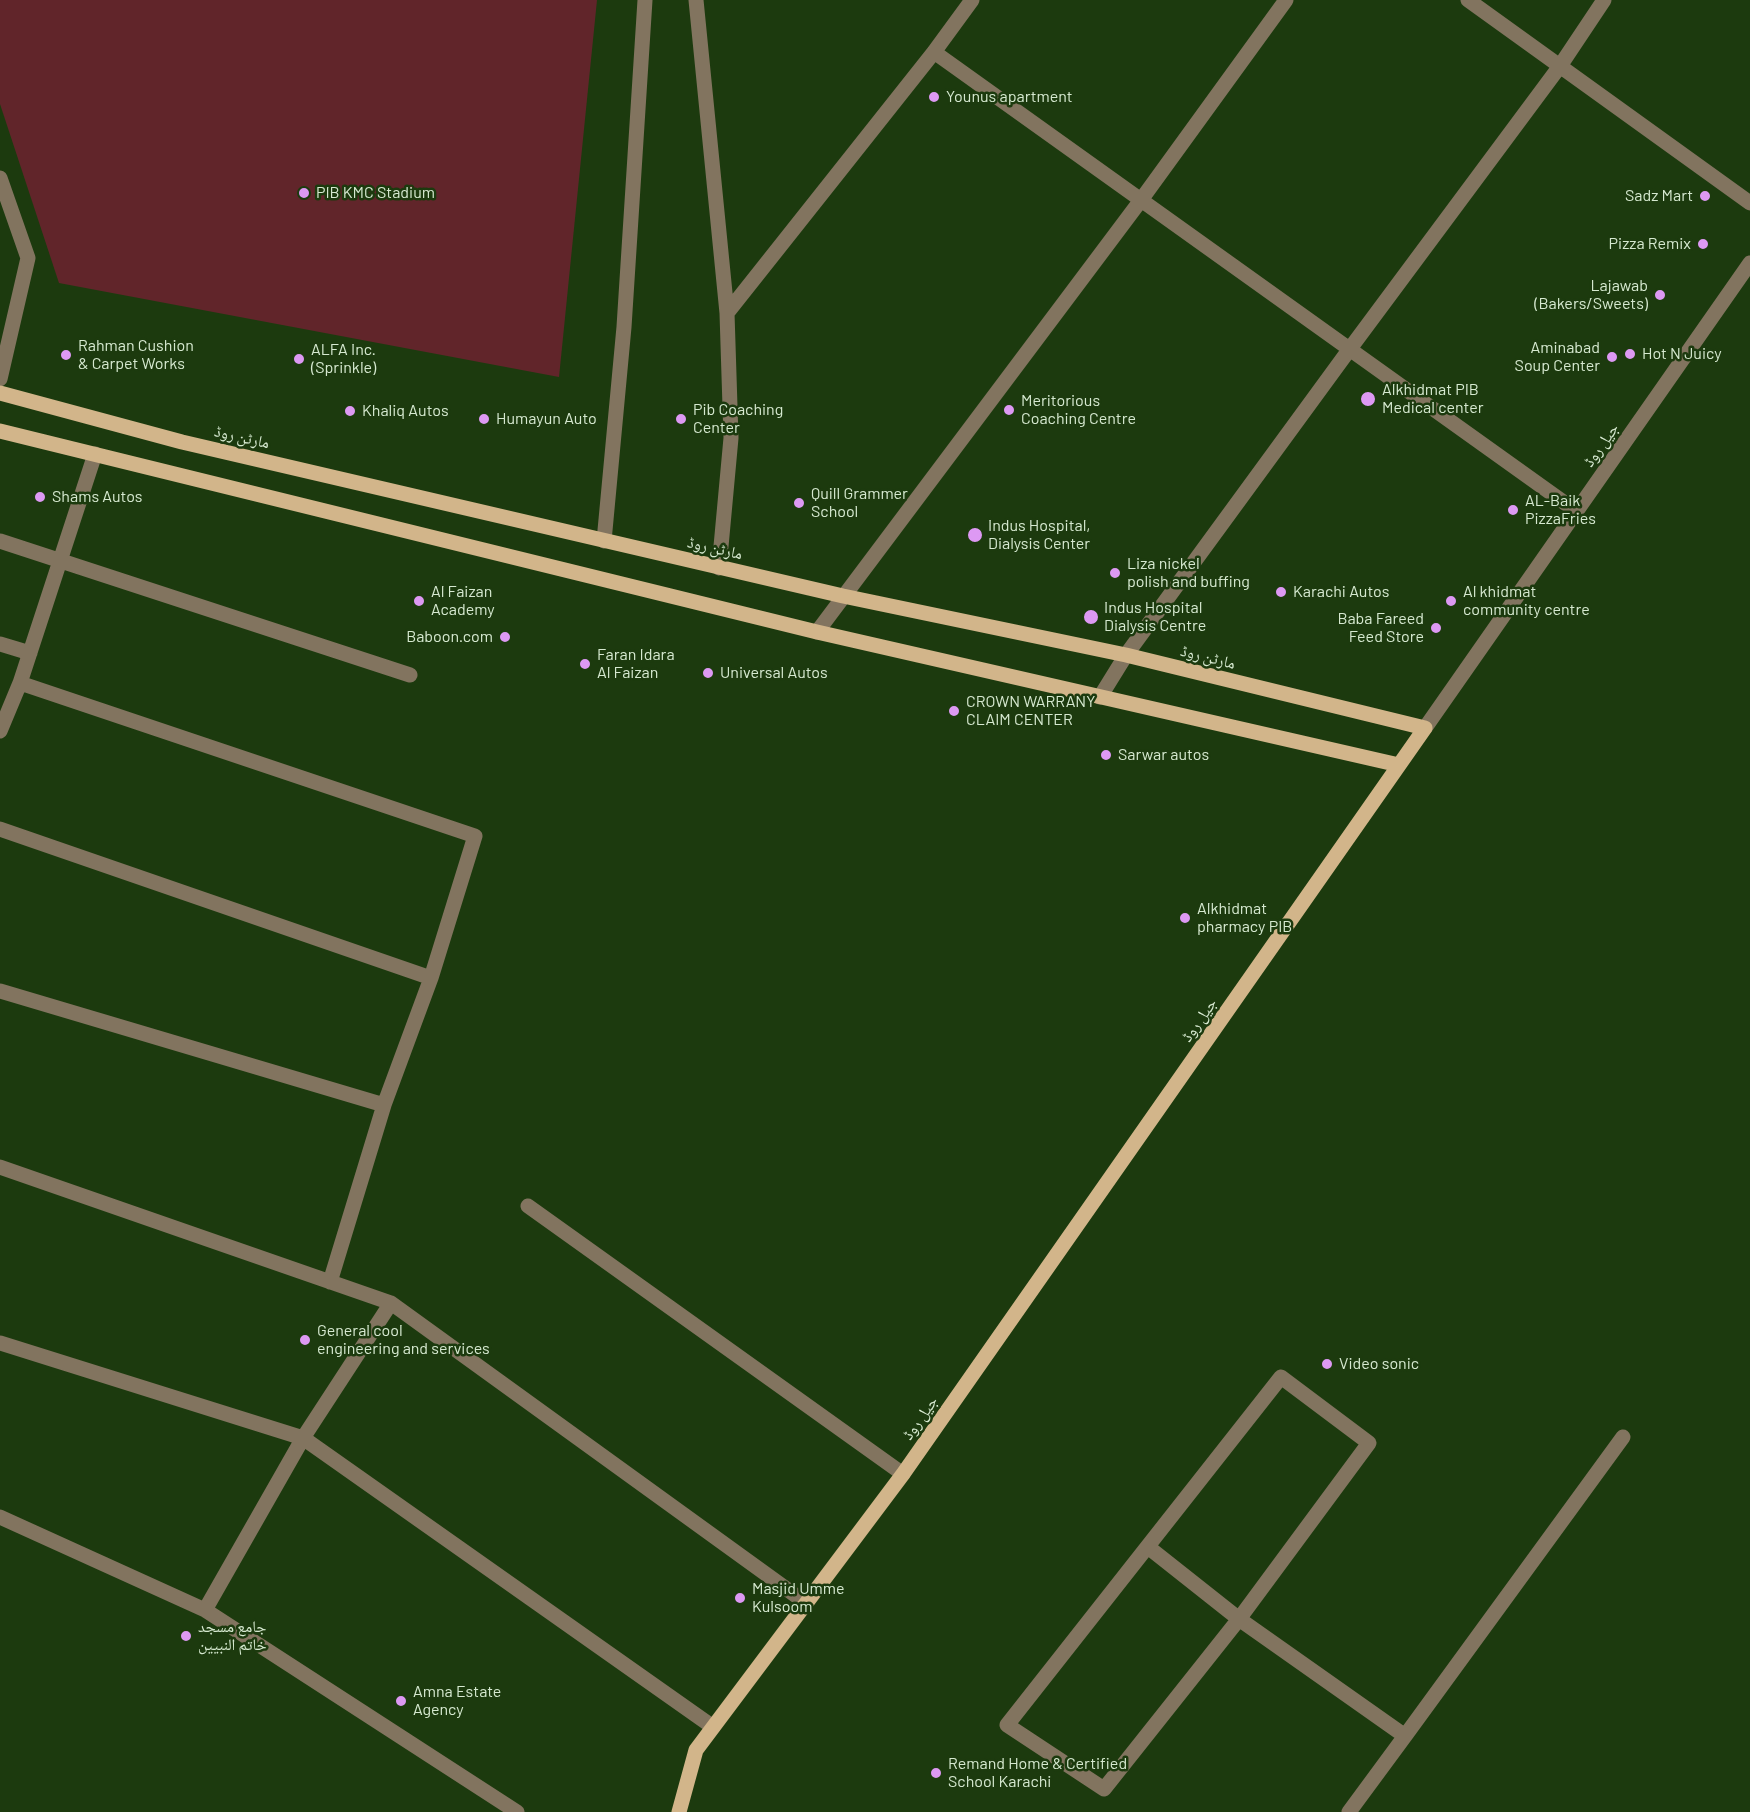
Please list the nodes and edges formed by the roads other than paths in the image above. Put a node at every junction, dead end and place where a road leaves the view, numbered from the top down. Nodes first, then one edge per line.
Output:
1 (645, 0) edge
2 (696, 0) edge
3 (972, 0) edge
4 (1286, 0) edge
5 (1468, 0) edge
6 (1604, 0) edge
7 (934, 52) junction
8 (1560, 66) junction
9 (0, 178) edge
10 (1141, 201) junction
11 (1750, 203) edge
12 (1750, 263) edge
13 (727, 313) junction
14 (1349, 350) junction
15 (0, 379) edge
16 (0, 393) edge
17 (0, 431) edge
18 (94, 454) junction
19 (1576, 511) junction
20 (0, 541) edge
21 (604, 541) junction
22 (60, 560) junction
23 (719, 568) junction
24 (843, 596) junction
25 (817, 632) junction
26 (0, 644) edge
27 (30, 654) junction
28 (1126, 655) junction
29 (410, 675) dead end
30 (20, 682) junction
31 (1100, 697) junction
32 (1425, 728) junction
33 (0, 731) edge
34 (1399, 765) junction
35 (0, 829) edge
36 (431, 978) junction
37 (0, 991) edge
38 (384, 1105) junction
39 (0, 1167) edge
40 (528, 1206) dead end
41 (330, 1282) junction
42 (391, 1303) junction
43 (0, 1343) edge
44 (1623, 1437) dead end
45 (303, 1438) junction
46 (903, 1474) junction
47 (0, 1517) edge
48 (1148, 1547) junction
49 (806, 1603) junction
50 (205, 1610) junction
51 (1239, 1619) junction
52 (713, 1727) junction
53 (1405, 1736) junction
54 (682, 1807) edge
55 (518, 1812) edge
56 (1349, 1812) edge

1 - 21 street
2 - 13 street
3 - 7 street
4 - 10 street
5 - 8 street
6 - 8 street
7 - 10 street
7 - 13 street
8 - 11 street
8 - 14 street
9 - 15 street
10 - 14 street
10 - 24 street
12 - 19 street, جیل روڈ
13 - 23 street
14 - 19 street
14 - 28 street
16 - 21 main road, مارٹن روڈ
17 - 18 main road
18 - 22 street
18 - 25 main road
19 - 32 street, جیل روڈ
20 - 22 street
21 - 23 main road, مارٹن روڈ
22 - 27 street
22 - 29 street
23 - 24 main road, مارٹن روڈ
24 - 25 street
24 - 28 main road, مارٹن روڈ
25 - 31 main road
26 - 27 street
27 - 30 street
28 - 31 street
28 - 32 main road, مارٹن روڈ
30 - 33 street
30 - 36 street
31 - 34 main road
32 - 34 main road, جیل روڈ
34 - 46 main road, جیل روڈ
35 - 36 street
36 - 38 street
37 - 38 street
38 - 41 street
39 - 41 street
40 - 46 street
41 - 42 street
42 - 45 street
42 - 49 street
43 - 45 street
44 - 53 street
45 - 50 street
45 - 52 street
46 - 49 main road, جیل روڈ
47 - 50 street
48 - 51 street
48 - 51 street
48 - 51 street
49 - 52 main road, جیل روڈ
50 - 55 street
51 - 53 street
52 - 54 main road, جیل روڈ
53 - 56 street

